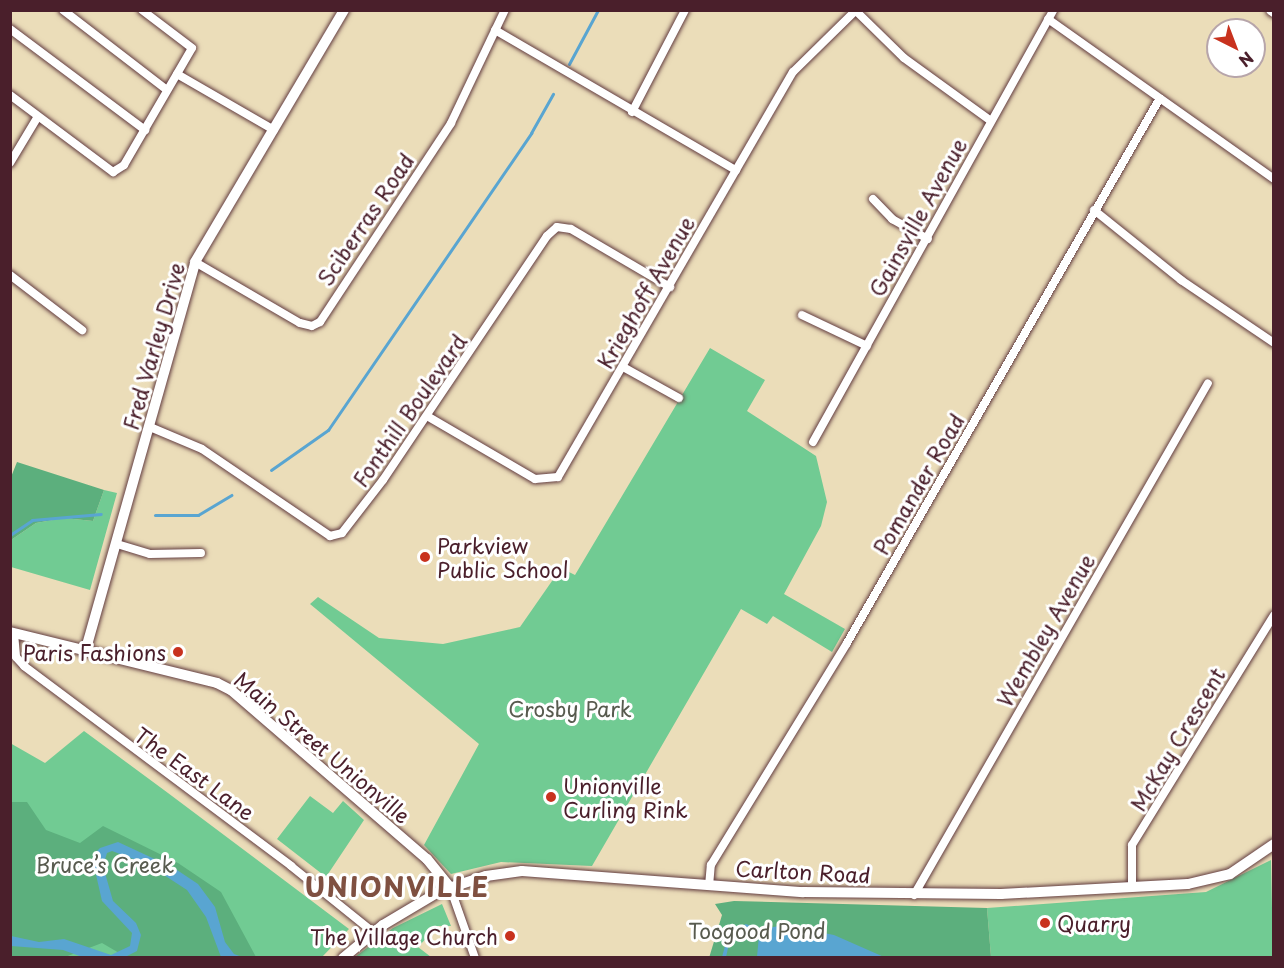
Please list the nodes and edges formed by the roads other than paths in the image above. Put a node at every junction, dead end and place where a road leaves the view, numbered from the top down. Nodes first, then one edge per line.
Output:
1 (63, 10) edge
2 (142, 10) edge
3 (344, 10) edge
4 (505, 10) edge
5 (685, 10) edge
6 (1053, 10) edge
7 (856, 11) edge
8 (1048, 19) junction
9 (10, 29) edge
10 (495, 30) junction
11 (177, 74) junction
12 (167, 90) junction
13 (10, 94) edge
14 (1160, 98) junction
15 (632, 112) junction
16 (37, 118) junction
17 (991, 121) junction
18 (145, 130) junction
19 (274, 130) junction
20 (10, 163) edge
21 (736, 170) junction
22 (1274, 179) edge
23 (873, 199) dead end
24 (1094, 210) junction
25 (928, 239) junction
26 (195, 262) junction
27 (12, 279) edge
28 (670, 287) junction
29 (802, 315) dead end
30 (81, 330) dead end
31 (1274, 344) edge
32 (867, 346) junction
33 (623, 367) junction
34 (1208, 383) dead end
35 (679, 398) dead end
36 (427, 416) junction
37 (150, 427) junction
38 (813, 442) dead end
39 (117, 544) junction
40 (201, 553) dead end
41 (1274, 615) edge
42 (12, 632) edge
43 (85, 652) junction
44 (1274, 844) edge
45 (709, 886) junction
46 (1132, 886) junction
47 (450, 887) junction
48 (914, 895) junction
49 (373, 932) junction
50 (343, 957) edge
51 (475, 957) edge

1 - 12 street
2 - 11 street
3 - 19 main road, Fred Varley Drive
4 - 10 street, Sciberras Road
5 - 15 street
6 - 8 street, Gainsville Avenue
7 - 17 street
7 - 21 street, Krieghoff Avenue
8 - 14 street
8 - 17 street, Gainsville Avenue
9 - 18 street
10 - 15 street
10 - 26 street, Sciberras Road
11 - 12 street
11 - 19 street
12 - 18 street
13 - 16 street
14 - 22 street
14 - 24 street, Pomander Road
15 - 21 street
16 - 18 street
16 - 20 street
17 - 25 street, Gainsville Avenue
19 - 26 main road, Fred Varley Drive
21 - 28 street, Krieghoff Avenue
23 - 25 street
24 - 31 street
24 - 45 street, Pomander Road
25 - 32 street, Gainsville Avenue
26 - 37 main road, Fred Varley Drive
27 - 30 street
28 - 33 street, Krieghoff Avenue
28 - 36 street, Fonthill Boulevard
29 - 32 street
32 - 38 street, Gainsville Avenue
33 - 35 street
33 - 36 street, Krieghoff Avenue
34 - 48 street, Wembley Avenue
36 - 37 street, Fonthill Boulevard
37 - 39 main road, Fred Varley Drive
39 - 40 street
39 - 43 main road, Fred Varley Drive
41 - 46 street, McKay Crescent
42 - 43 main road, Main Street Unionville
42 - 49 street, The East Lane
43 - 47 main road, Main Street Unionville
44 - 46 main road, Carlton Road
45 - 47 main road, Carlton Road
45 - 48 main road, Carlton Road
46 - 48 main road, Carlton Road
47 - 49 main road, Carlton Road
47 - 51 street, Main Street Unionville
49 - 50 main road, Carlton Road

